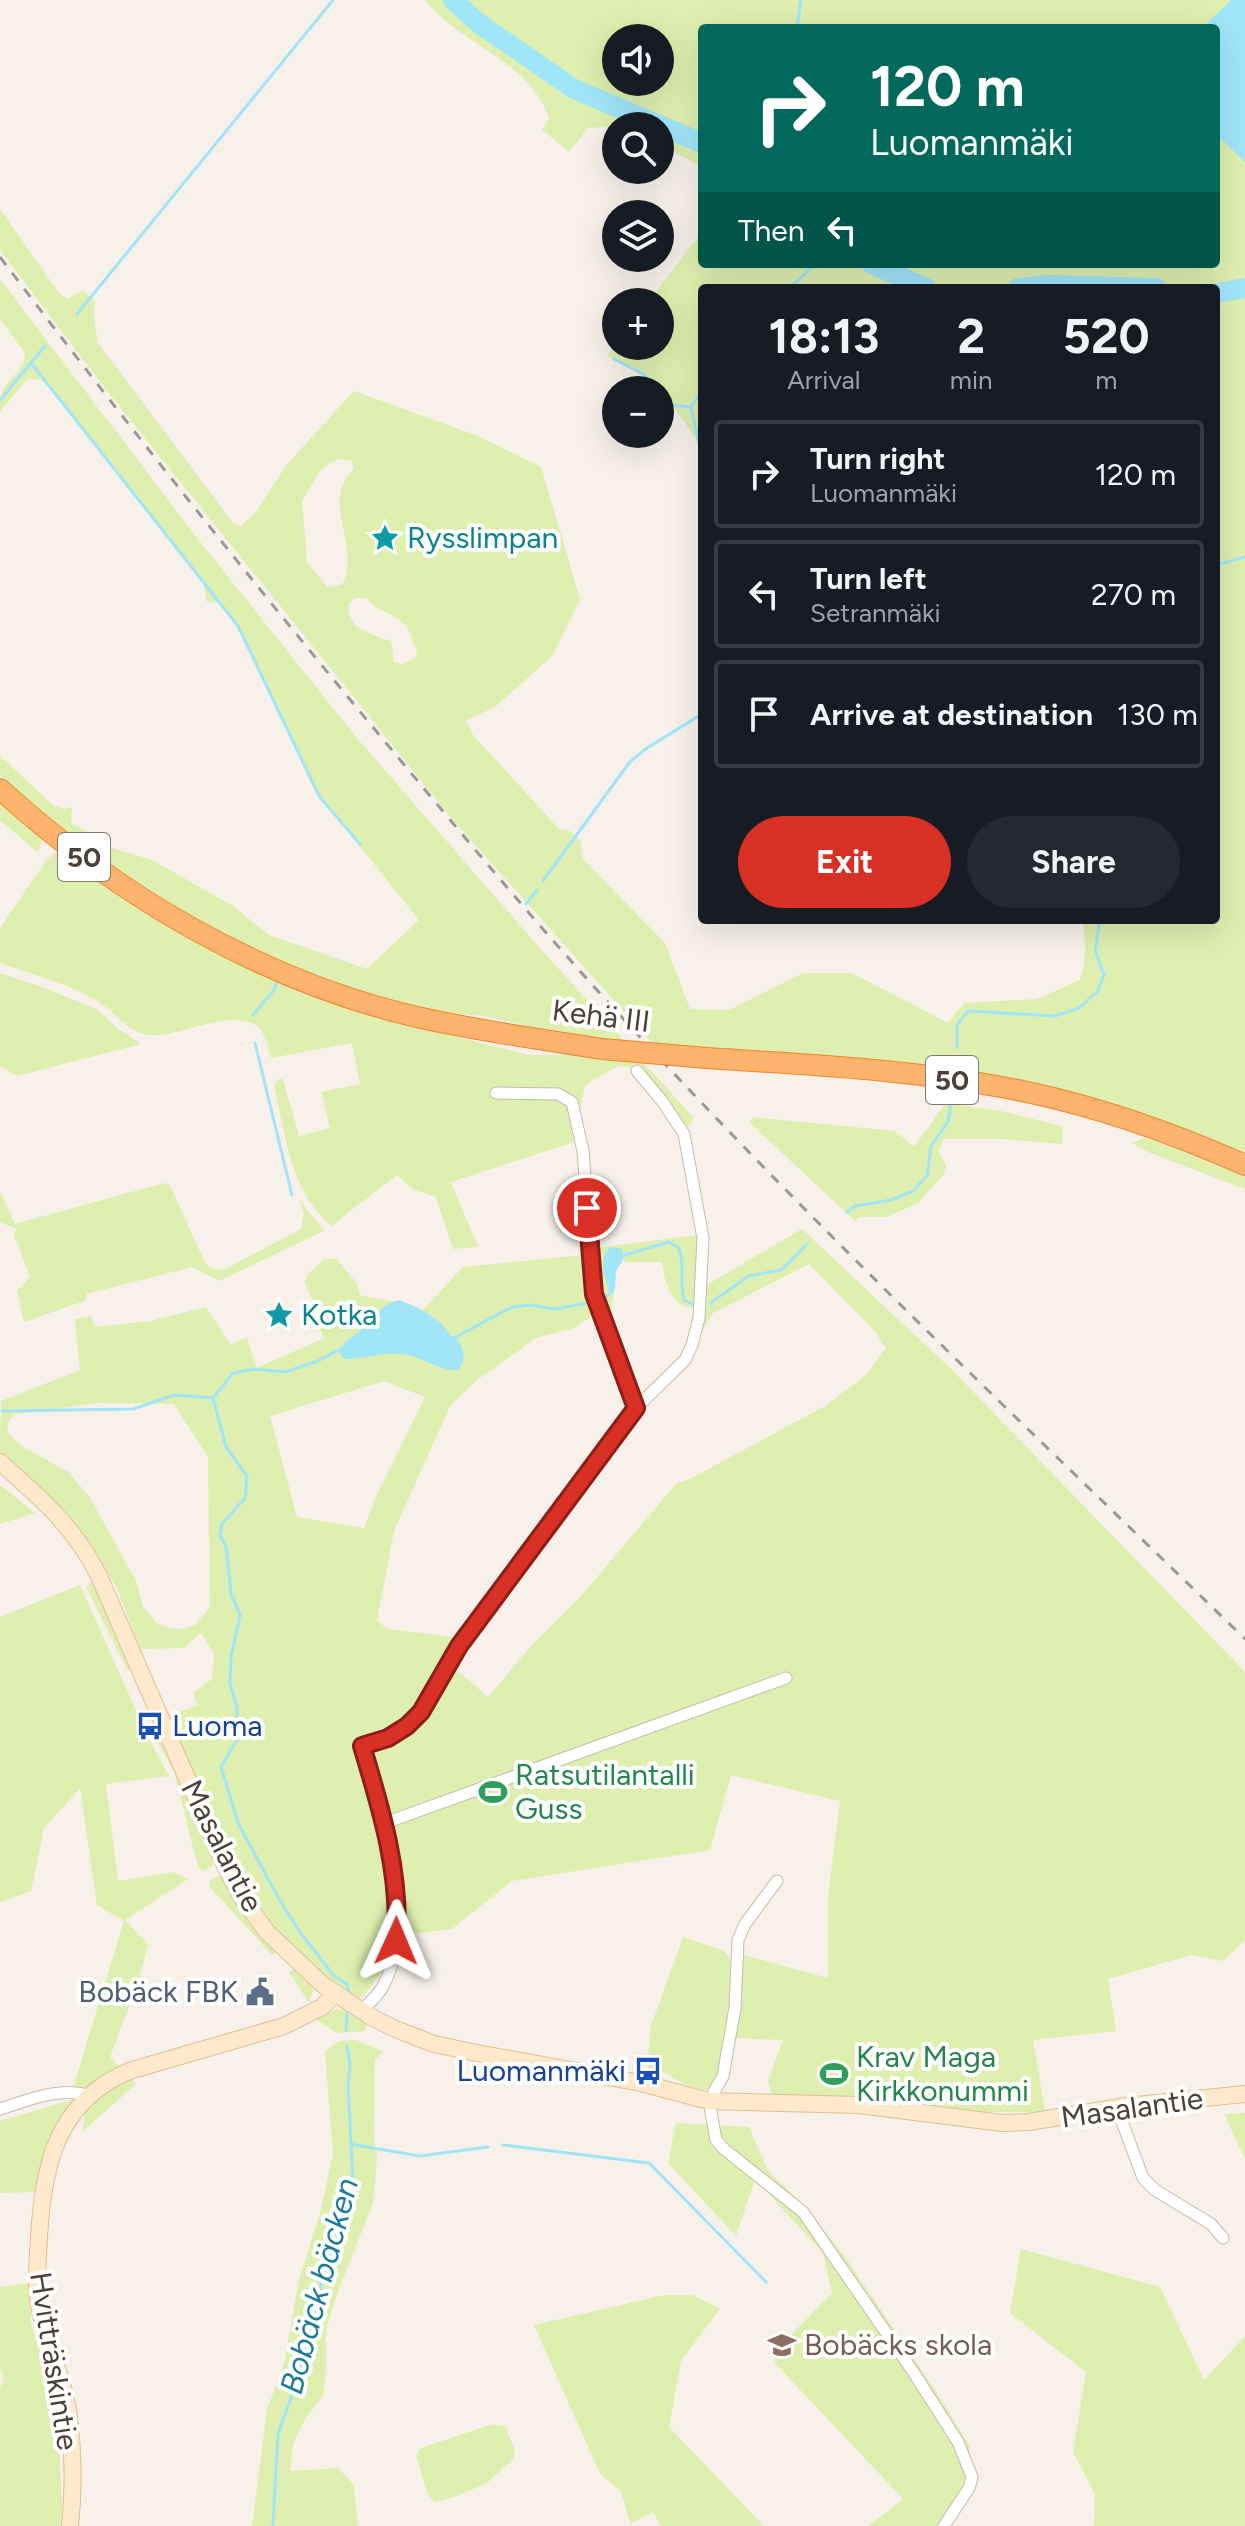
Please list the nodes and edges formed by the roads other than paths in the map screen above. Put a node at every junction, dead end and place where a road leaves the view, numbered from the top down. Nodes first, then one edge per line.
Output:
1 (0, 789) edge
2 (637, 1071) dead end
3 (496, 1093) dead end
4 (1245, 1165) edge
5 (636, 1408) junction
6 (0, 1462) edge
7 (786, 1678) dead end
8 (385, 1823) junction
9 (777, 1881) dead end
10 (336, 1993) junction
11 (361, 2010) junction
12 (1245, 2094) edge
13 (88, 2095) junction
14 (709, 2101) junction
15 (1114, 2108) junction
16 (0, 2109) edge
17 (1223, 2238) dead end
18 (70, 2526) edge
19 (944, 2526) edge

1 - 4 highway, Kehä III / 50, bridge
2 - 5 street
3 - 5 street
5 - 8 street
6 - 10 street, Masalantie
7 - 8 street
8 - 11 street
9 - 14 street
10 - 11 street, Masalantie
10 - 13 street, Hvitträskintie
11 - 14 street, Masalantie
12 - 15 street, Masalantie
13 - 16 street
13 - 18 street, Hvitträskintie
14 - 15 street, Masalantie
14 - 19 street
15 - 17 street

